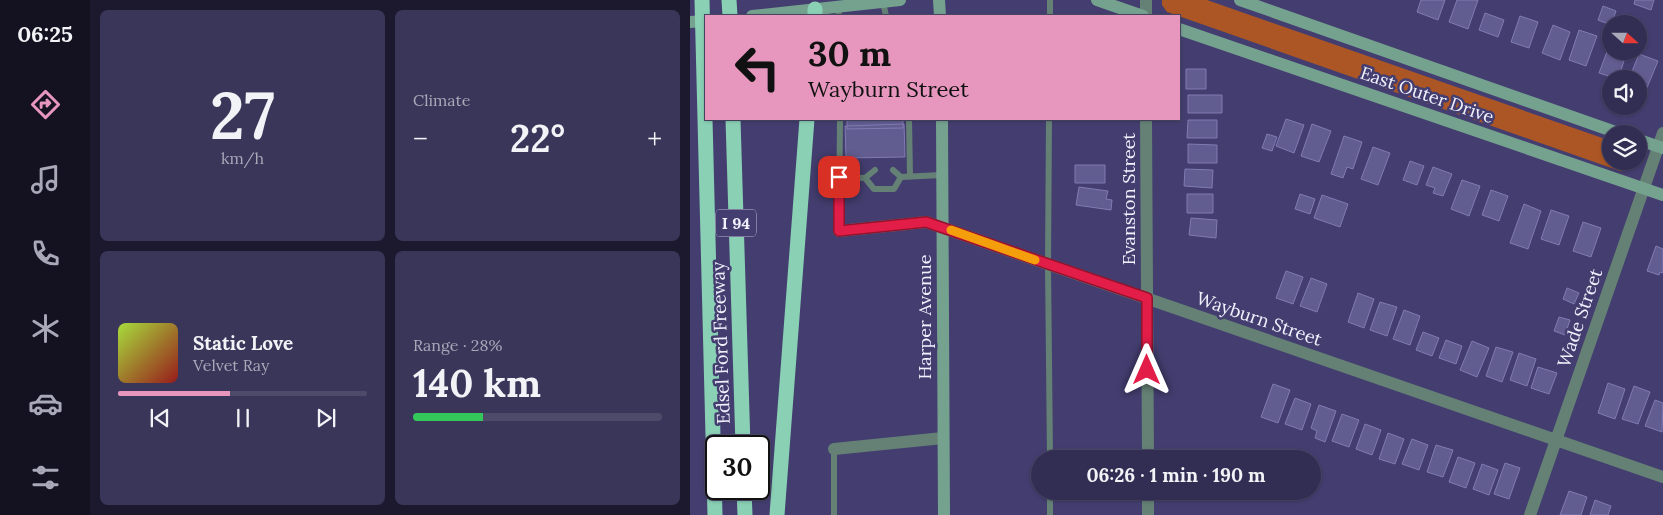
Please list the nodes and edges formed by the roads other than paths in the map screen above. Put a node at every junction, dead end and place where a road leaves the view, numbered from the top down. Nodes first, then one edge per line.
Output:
1 (702, 0) edge
2 (729, 0) edge
3 (900, 0) edge
4 (939, 0) edge
5 (1050, 0) edge
6 (1097, 0) edge
7 (1146, 0) edge
8 (1240, 0) edge
9 (883, 1) edge
10 (1253, 2) edge
11 (815, 8) edge
12 (839, 11) edge
13 (730, 15) edge
14 (762, 15) edge
15 (886, 15) edge
16 (940, 15) edge
17 (1050, 15) edge
18 (1141, 15) edge
19 (1144, 15) edge
20 (705, 21) edge
21 (690, 22) edge
22 (1180, 28) edge
23 (705, 119) edge
24 (705, 120) edge
25 (733, 120) edge
26 (807, 120) edge
27 (840, 120) edge
28 (909, 120) edge
29 (942, 120) edge
30 (1049, 120) edge
31 (1146, 120) edge
32 (1602, 127) edge
33 (1663, 133) edge
34 (1647, 143) edge
35 (1660, 148) edge
36 (875, 170) dead end
37 (893, 170) dead end
38 (942, 175) junction
39 (910, 176) junction
40 (839, 177) junction
41 (900, 177) junction
42 (864, 178) junction
43 (1643, 188) junction
44 (1663, 195) edge
45 (942, 227) junction
46 (839, 231) joint
47 (1048, 264) junction
48 (1147, 298) junction
49 (742, 435) edge
50 (943, 438) junction
51 (1556, 440) junction
52 (834, 449) joint
53 (1050, 450) edge
54 (1148, 450) edge
55 (1663, 477) edge
56 (744, 500) edge
57 (1050, 500) edge
58 (1148, 500) edge
59 (715, 515) edge
60 (745, 515) edge
61 (777, 515) edge
62 (834, 515) edge
63 (944, 515) edge
64 (1050, 515) edge
65 (1148, 515) edge
66 (1530, 515) edge

1 - 23 highway, Edsel Ford Freeway / I 94
2 - 13 highway
3 - 9 street
4 - 16 street
5 - 17 lane
6 - 18 street
7 - 19 street
8 - 10 street, East Outer Drive
9 - 12 street
9 - 15 lane
10 - 32 street, East Outer Drive
11 - 12 street
11 - 14 street
20 - 21 street
22 - 43 street, East Outer Drive
24 - 59 highway, Edsel Ford Freeway / I 94
25 - 49 highway, Edsel Ford Freeway / I 94
26 - 61 highway
27 - 40 lane
28 - 39 lane
29 - 38 street, Harper Avenue
30 - 47 lane
31 - 48 street, Evanston Street
33 - 35 street, Wade Street
34 - 35 street
35 - 43 street, Wade Street
36 - 42 lane
37 - 41 lane
38 - 39 lane
38 - 45 street, Harper Avenue
39 - 41 lane
40 - 42 lane
40 - 46 lane
41 - 42 lane
43 - 44 street, East Outer Drive
43 - 51 street, Wade Street
45 - 46 street, Wayburn Street
45 - 47 street, Wayburn Street
45 - 50 street, Harper Avenue
47 - 48 street, Wayburn Street
47 - 53 lane
48 - 51 street, Wayburn Street
48 - 54 street, Evanston Street
50 - 52 street
50 - 63 street, Harper Avenue
51 - 55 street, Wayburn Street
51 - 66 street, Wade Street
52 - 62 lane
56 - 60 highway
57 - 64 lane
58 - 65 street

